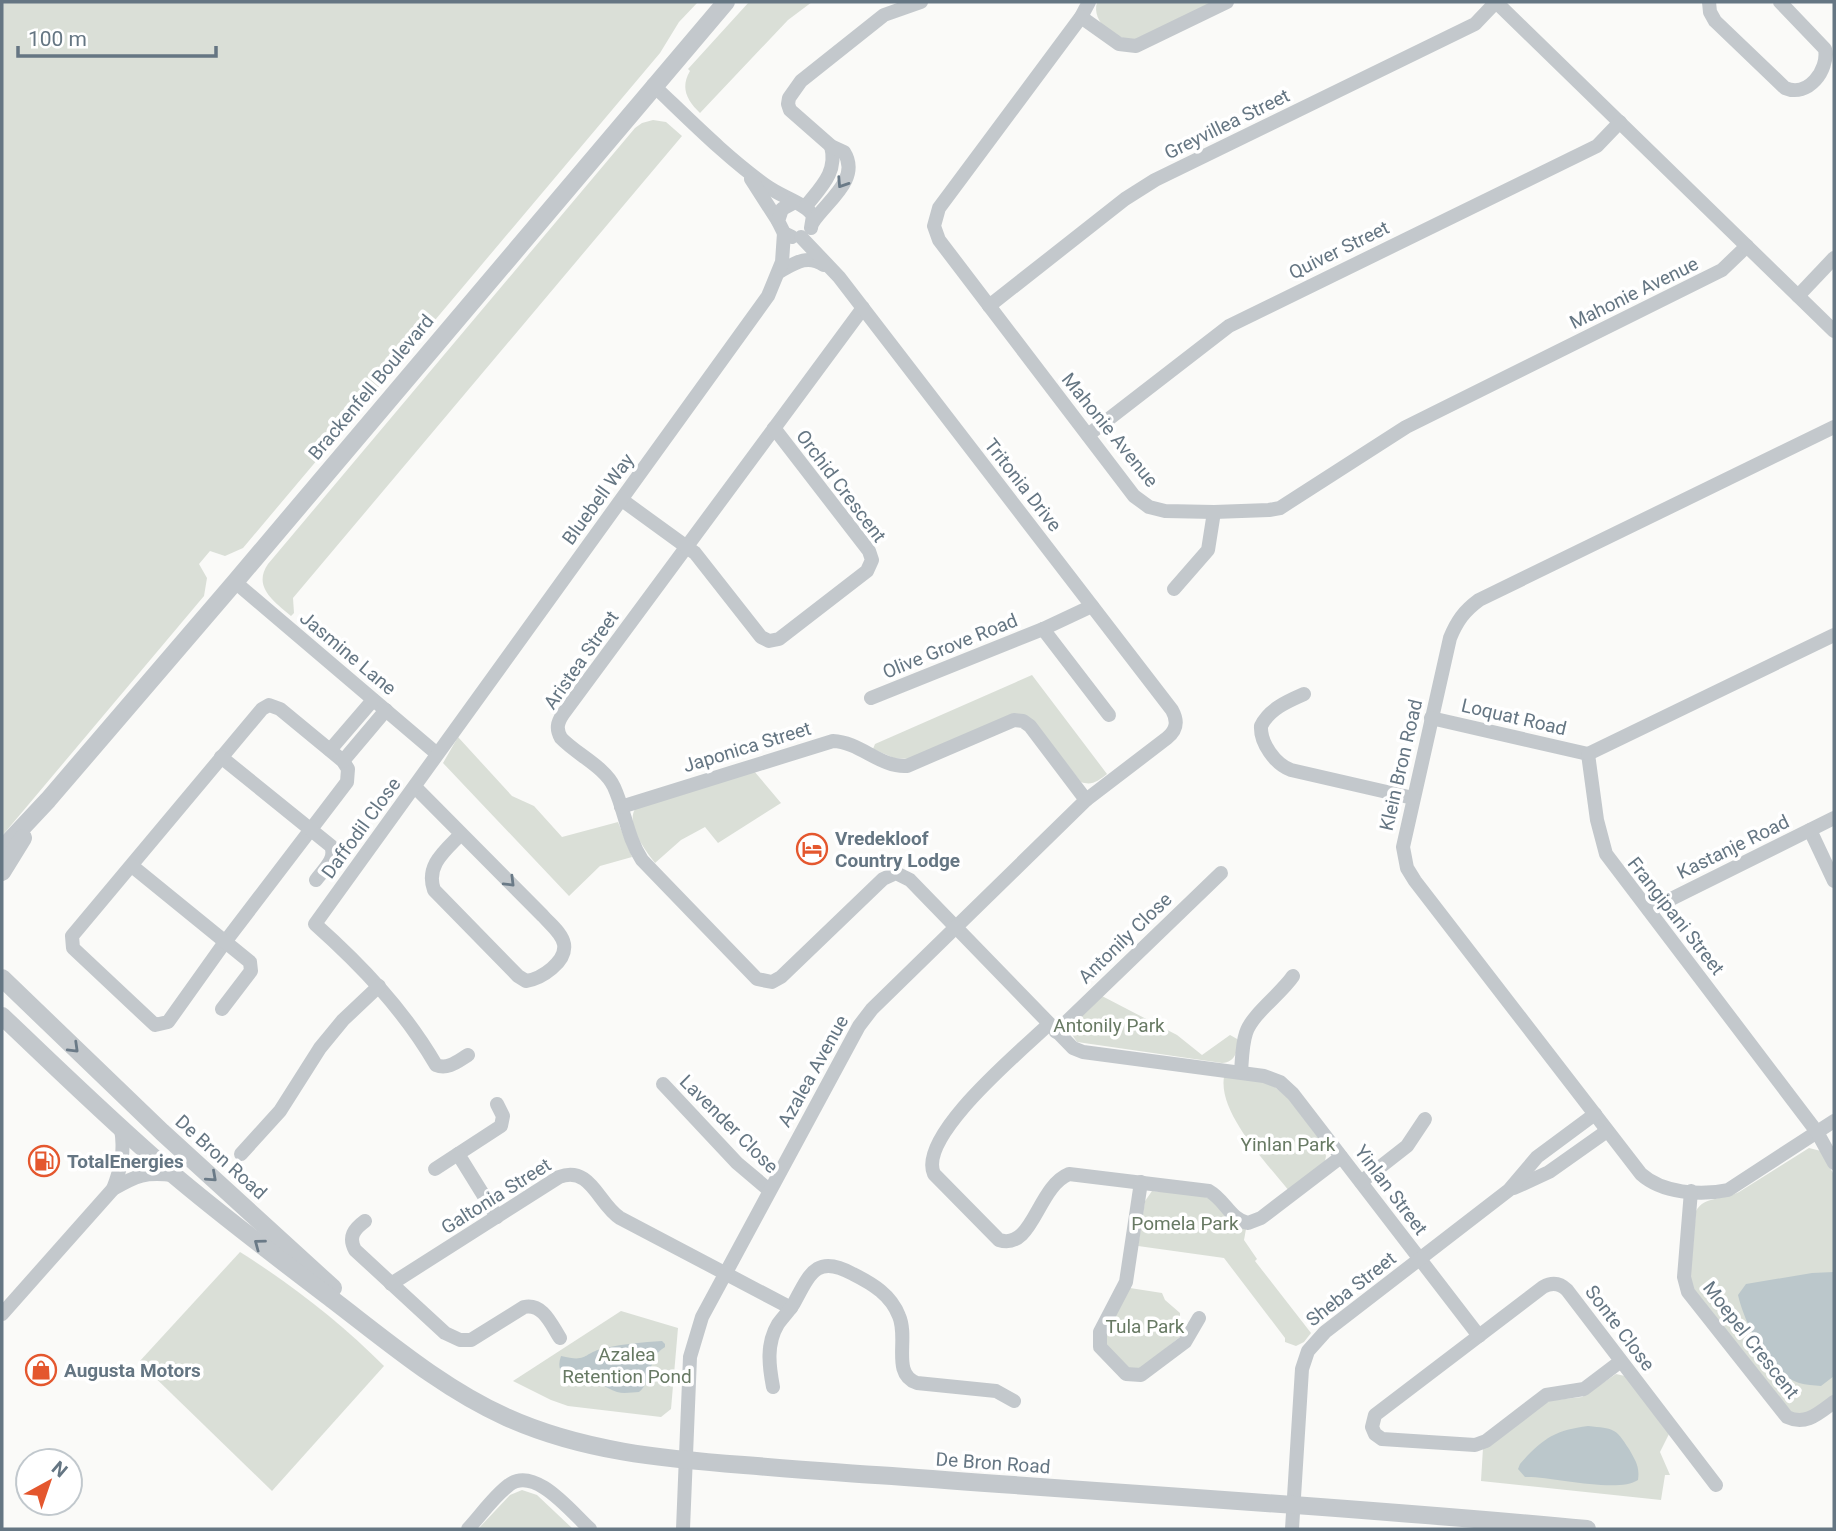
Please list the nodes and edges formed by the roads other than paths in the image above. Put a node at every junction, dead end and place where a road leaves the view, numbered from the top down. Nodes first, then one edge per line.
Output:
1 (726, 2) edge
2 (921, 2) edge
3 (1089, 2) edge
4 (1227, 2) edge
5 (1496, 2) edge
6 (1709, 2) edge
7 (1780, 2) edge
8 (1081, 17) junction
9 (653, 85) junction
10 (1620, 122) junction
11 (831, 146) junction
12 (744, 170) junction
13 (799, 204) junction
14 (798, 230) junction
15 (1747, 246) junction
16 (1834, 258) edge
17 (780, 267) junction
18 (836, 272) junction
19 (1798, 296) junction
20 (989, 306) junction
21 (863, 308) junction
22 (1834, 331) edge
23 (1834, 427) edge
24 (774, 428) junction
25 (1088, 435) junction
26 (622, 500) junction
27 (1214, 512) junction
28 (686, 547) junction
29 (234, 582) junction
30 (1174, 589) dead end
31 (1092, 606) junction
32 (1042, 629) junction
33 (1834, 635) edge
34 (1304, 694) dead end
35 (872, 698) dead end
36 (373, 699) junction
37 (386, 710) junction
38 (1109, 715) dead end
39 (1431, 718) junction
40 (1175, 728) joint
41 (330, 750) junction
42 (436, 753) junction
43 (1588, 754) junction
44 (222, 757) junction
45 (343, 761) junction
46 (415, 787) junction
47 (1413, 798) junction
48 (48, 800) junction
49 (1086, 800) junction
50 (621, 807) junction
51 (1834, 818) edge
52 (311, 829) junction
53 (1810, 830) junction
54 (461, 834) junction
55 (2, 849) edge
56 (132, 866) junction
57 (2, 872) edge
58 (1222, 873) dead end
59 (316, 880) dead end
60 (1834, 881) edge
61 (1649, 910) junction
62 (954, 928) junction
63 (225, 942) junction
64 (1293, 976) dead end
65 (2, 978) edge
66 (379, 985) junction
67 (222, 1009) dead end
68 (2, 1016) edge
69 (1052, 1028) junction
70 (468, 1055) dead end
71 (1241, 1072) junction
72 (663, 1084) dead end
73 (497, 1104) dead end
74 (1595, 1114) junction
75 (1425, 1119) dead end
76 (1834, 1121) edge
77 (121, 1129) junction
78 (1607, 1131) junction
79 (1817, 1132) junction
80 (1557, 1142) junction
81 (241, 1154) dead end
82 (458, 1154) junction
83 (1341, 1157) junction
84 (1569, 1158) junction
85 (1834, 1163) edge
86 (435, 1169) dead end
87 (173, 1175) junction
88 (1142, 1182) junction
89 (1361, 1182) junction
90 (113, 1189) junction
91 (769, 1190) junction
92 (1509, 1190) junction
93 (1691, 1191) junction
94 (497, 1217) junction
95 (365, 1221) dead end
96 (1420, 1259) junction
97 (724, 1274) junction
98 (391, 1284) junction
99 (791, 1308) junction
100 (2, 1314) edge
101 (1199, 1318) dead end
102 (1479, 1336) junction
103 (560, 1338) dead end
104 (1621, 1361) junction
105 (416, 1363) junction
106 (773, 1387) dead end
107 (1014, 1401) dead end
108 (1834, 1402) edge
109 (686, 1460) junction
110 (1716, 1485) dead end
111 (1294, 1504) junction
112 (468, 1529) edge
113 (590, 1529) edge
114 (683, 1529) edge
115 (1292, 1529) edge
116 (1587, 1529) edge

1 - 9 street, Brackenfell Boulevard
2 - 11 street
3 - 8 street, Mahonie Avenue
4 - 8 street
5 - 10 street
5 - 20 street, Greyvillea Street
6 - 7 street
8 - 20 street, Mahonie Avenue
9 - 12 street
9 - 29 street, Brackenfell Boulevard
10 - 15 street
10 - 25 street, Quiver Street
11 - 13 street
11 -> 14 street
12 - 13 street
12 - 14 street
13 - 14 street
13 - 14 street
14 - 17 street
14 - 18 street, Tritonia Drive
15 - 19 street
15 - 27 street, Mahonie Avenue
16 - 19 street
17 - 18 street
17 - 26 street, Bluebell Way
18 - 21 street, Tritonia Drive
19 - 22 street
20 - 25 street, Mahonie Avenue
21 - 24 street, Aristea Street
21 - 31 street, Tritonia Drive
23 - 39 street, Klein Bron Road
24 - 28 street, Aristea Street
24 - 28 street, Orchid Crescent
25 - 27 street, Mahonie Avenue
26 - 28 street
26 - 42 street, Bluebell Way
27 - 30 street
28 - 50 street, Aristea Street
29 - 36 street, Jasmine Lane
29 - 48 street, Brackenfell Boulevard
31 - 32 street, Olive Grove Road
31 - 40 street, Tritonia Drive
32 - 35 street, Olive Grove Road
32 - 38 street, Olive Grove Road
33 - 43 street
34 - 47 street
36 - 37 street, Jasmine Lane
36 - 41 street
37 - 42 street, Jasmine Lane
37 - 45 street
39 - 43 street, Loquat Road
39 - 47 street, Klein Bron Road
40 - 49 street, Azalea Avenue
41 - 44 street
41 - 45 street
42 - 46 street, Daffodil Close
43 - 61 street, Frangipani Street
44 - 52 street
44 - 56 street
45 - 52 street
46 - 54 street
46 - 66 street, Daffodil Close
47 - 74 street, Klein Bron Road
48 - 55 street, Brackenfell Boulevard
48 - 57 street, Brackenfell Boulevard
49 - 50 street, Japonica Street
49 - 62 street, Azalea Avenue
50 - 62 street, Aristea Street
51 - 53 street, Kastanje Road
52 - 59 street
52 - 63 street
53 - 60 street
53 - 61 street, Kastanje Road
54 -> 54 street
56 - 63 street
56 - 63 street
58 - 69 street, Antonily Close
61 - 79 street, Frangipani Street
62 - 69 street, Yinlan Street
62 - 91 street, Azalea Avenue
63 - 67 street
64 - 71 street
65 -> 105 street, De Bron Road
66 - 70 street
66 - 81 street
68 - 77 street, De Bron Road
69 - 71 street, Yinlan Street
69 - 88 street, Antonily Close
71 - 83 street, Yinlan Street
72 - 91 street, Lavender Close
73 - 82 street
74 - 78 street, Klein Bron Road
74 - 80 street, Sheba Street
75 - 89 street
76 - 79 street, Klein Bron Road
77 - 87 street, De Bron Road
77 - 90 street
78 - 84 street, Sheba Street
78 - 93 street, Klein Bron Road
79 - 85 street
79 - 93 street, Klein Bron Road
80 - 84 street
80 - 92 street, Sheba Street
82 - 86 street
82 - 94 street
83 - 88 street
83 - 89 street, Yinlan Street
84 - 92 street, Sheba Street
87 - 90 street
105 -> 87 street, De Bron Road
88 - 101 street
89 - 96 street, Yinlan Street
90 - 100 street
91 - 97 street, Azalea Avenue
92 - 96 street, Sheba Street
93 - 108 street, Moepel Crescent
94 - 97 street, Galtonia Street
94 - 98 street, Galtonia Street
95 - 98 street
96 - 102 street
96 - 111 street, Sheba Street
97 - 99 street
97 - 109 street, Azalea Avenue
98 - 103 street
99 - 106 street
99 - 107 street
102 - 104 street, Sonte Close
102 - 104 street
104 - 110 street, Sonte Close
105 - 109 street, De Bron Road
109 - 111 street, De Bron Road
109 - 114 street, Azalea Avenue
111 - 115 street, Sheba Street
111 - 116 street, De Bron Road
112 - 113 street

